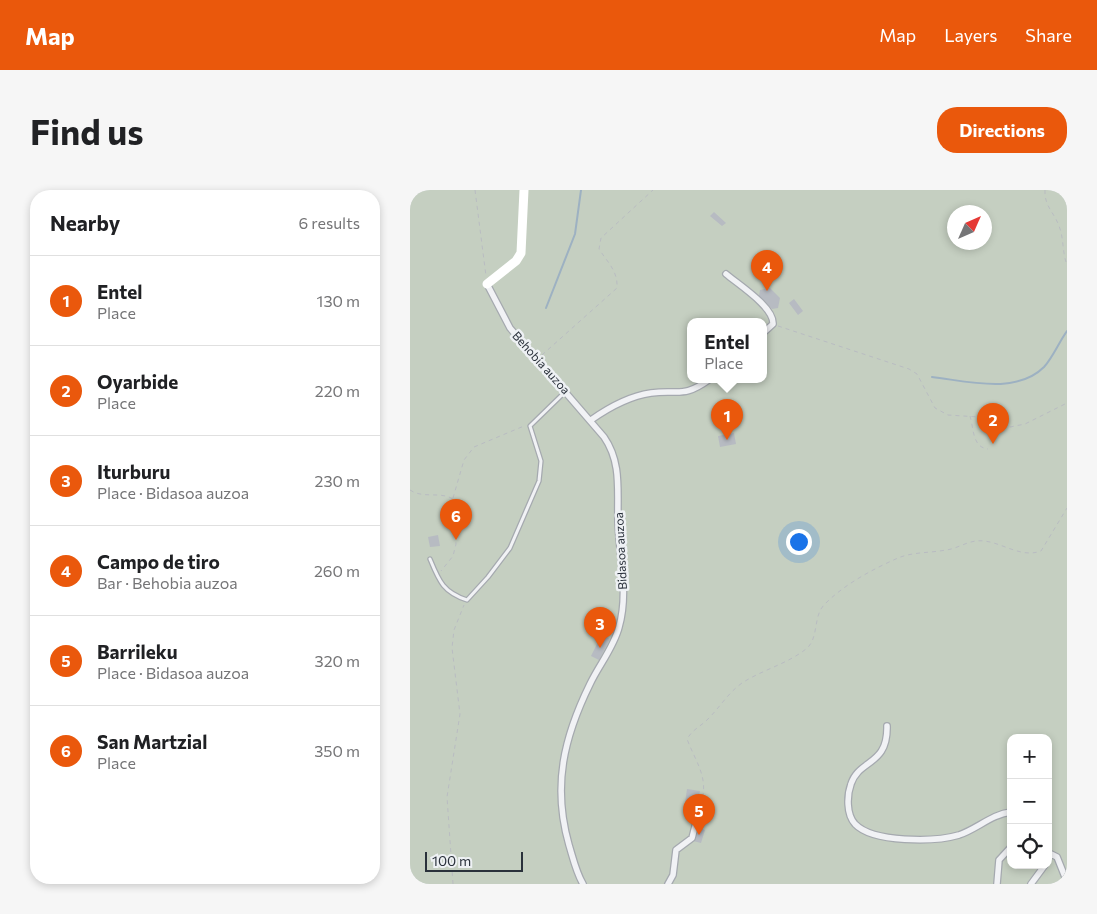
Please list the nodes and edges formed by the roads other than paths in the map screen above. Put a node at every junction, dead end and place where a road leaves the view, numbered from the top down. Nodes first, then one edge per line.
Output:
1 (524, 190) edge
2 (726, 274) dead end
3 (487, 284) joint
4 (767, 329) edge
5 (704, 383) edge
6 (566, 391) junction
7 (591, 420) junction
8 (430, 559) dead end
9 (887, 726) dead end
10 (699, 811) road end
11 (1007, 812) edge
12 (1007, 851) edge
13 (1052, 855) edge
14 (1042, 869) edge
15 (1067, 882) edge
16 (583, 884) edge
17 (668, 884) edge
18 (997, 884) edge
19 (1031, 884) edge

1 - 3 street
2 - 4 street
3 - 6 street, Behobia auzoa
5 - 7 street
6 - 7 street, Behobia auzoa
6 - 8 lane
7 - 16 street, Bidasoa auzoa
9 - 11 street
10 - 17 street
12 - 18 street
13 - 15 street
14 - 19 street

